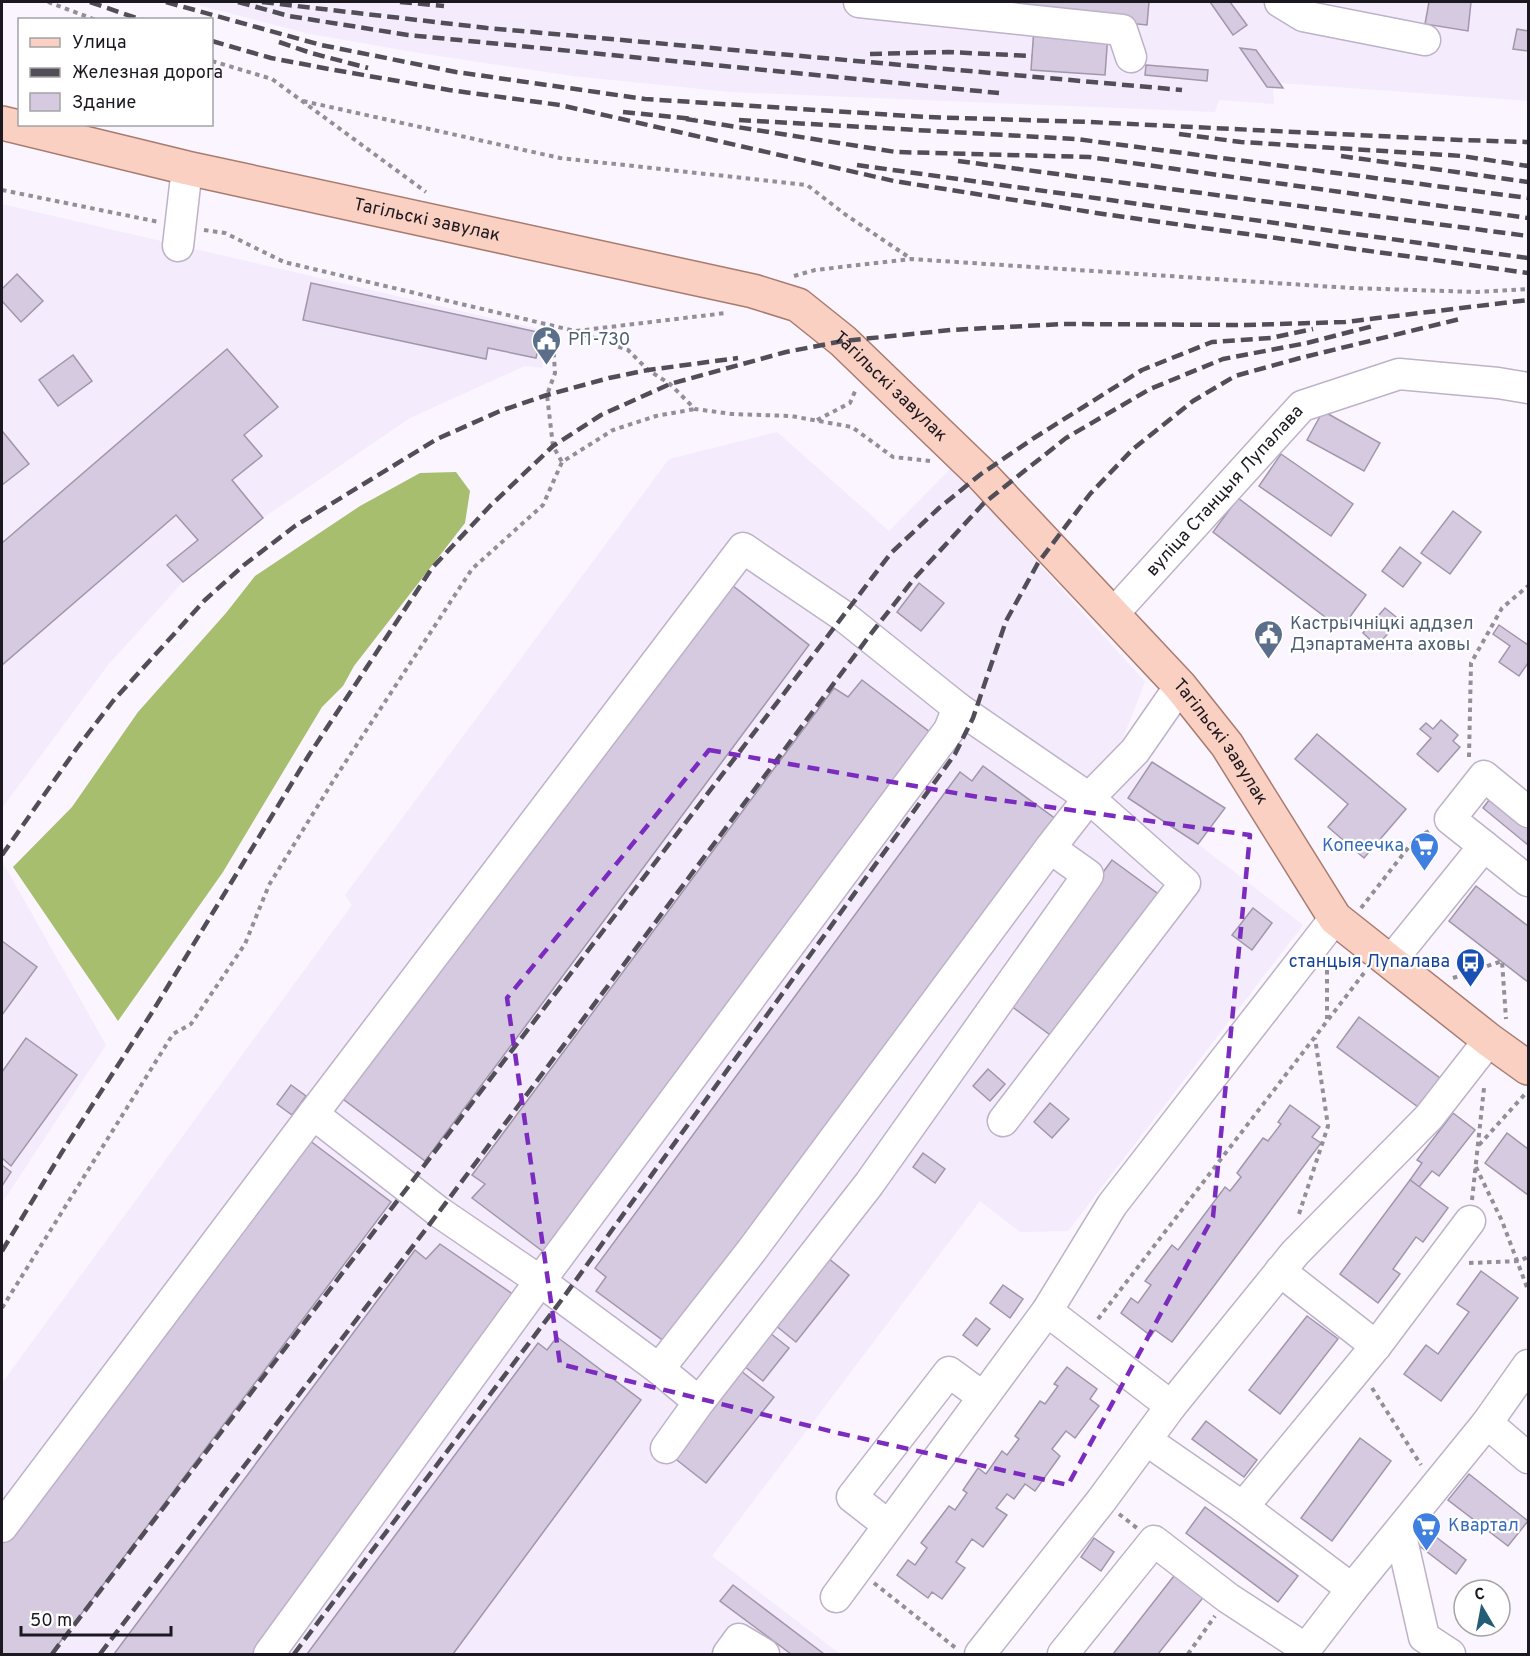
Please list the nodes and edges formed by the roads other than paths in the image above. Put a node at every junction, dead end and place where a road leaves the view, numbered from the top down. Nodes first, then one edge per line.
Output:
1 (859, 2) edge
2 (1280, 2) edge
3 (1425, 40) dead end
4 (1131, 57) dead end
5 (2, 123) edge
6 (187, 168) junction
7 (179, 236) road end
8 (1528, 388) edge
9 (1114, 613) junction
10 (1180, 686) junction
11 (958, 708) junction
12 (1089, 798) junction
13 (1528, 812) edge
14 (1484, 846) junction
15 (1050, 848) junction
16 (1528, 881) edge
17 (1336, 925) junction
18 (1385, 957) junction
19 (1498, 1033) junction
20 (1528, 1068) edge
21 (313, 1114) junction
22 (1003, 1120) dead end
23 (1470, 1221) road end
24 (752, 1250) junction
25 (1280, 1271) junction
26 (540, 1281) junction
27 (792, 1282) junction
28 (1047, 1311) junction
29 (1368, 1356) junction
30 (1528, 1365) edge
31 (659, 1369) junction
32 (983, 1396) junction
33 (699, 1402) junction
34 (1171, 1406) junction
35 (1487, 1423) junction
36 (1146, 1440) junction
37 (666, 1448) dead end
38 (1528, 1458) edge
39 (1243, 1507) junction
40 (888, 1525) junction
41 (2, 1527) edge
42 (1400, 1531) junction
43 (1352, 1589) junction
44 (836, 1597) dead end
45 (1304, 1652) edge
46 (269, 1654) edge
47 (728, 1654) edge
48 (764, 1654) edge
49 (980, 1654) edge
50 (1063, 1654) edge
51 (1450, 1654) edge

1 - 4 street
2 - 3 street
5 - 6 main road, Тагільскі завулак
6 - 7 street
6 - 9 main road, Тагільскі завулак
8 - 9 street, вуліца Станцыя Лупалава
9 - 10 main road, Тагільскі завулак
10 - 12 street
10 - 17 main road, Тагільскі завулак
11 - 12 street
11 - 21 street
11 - 26 street
12 - 15 street
12 - 22 street
13 - 14 street
14 - 16 street
14 - 18 street
15 - 24 street
15 - 27 street
17 - 18 main road, Тагільскі завулак
17 - 28 street
18 - 19 main road, Тагільскі завулак
19 - 20 main road, Тагільскі завулак
19 - 25 street
21 - 26 street
21 - 41 street
23 - 29 street
24 - 27 street
24 - 31 street
25 - 29 street
25 - 34 street
26 - 31 street
26 - 46 street
27 - 33 street
28 - 32 street
28 - 34 street
29 - 39 street
30 - 35 street
31 - 33 street
32 - 40 street
32 - 40 street
33 - 37 street
34 - 36 street
35 - 38 street
35 - 42 street
36 - 39 street
36 - 49 street
39 - 43 street
40 - 44 street
42 - 43 street
42 - 51 street
43 - 45 street
45 - 50 street
47 - 48 street

